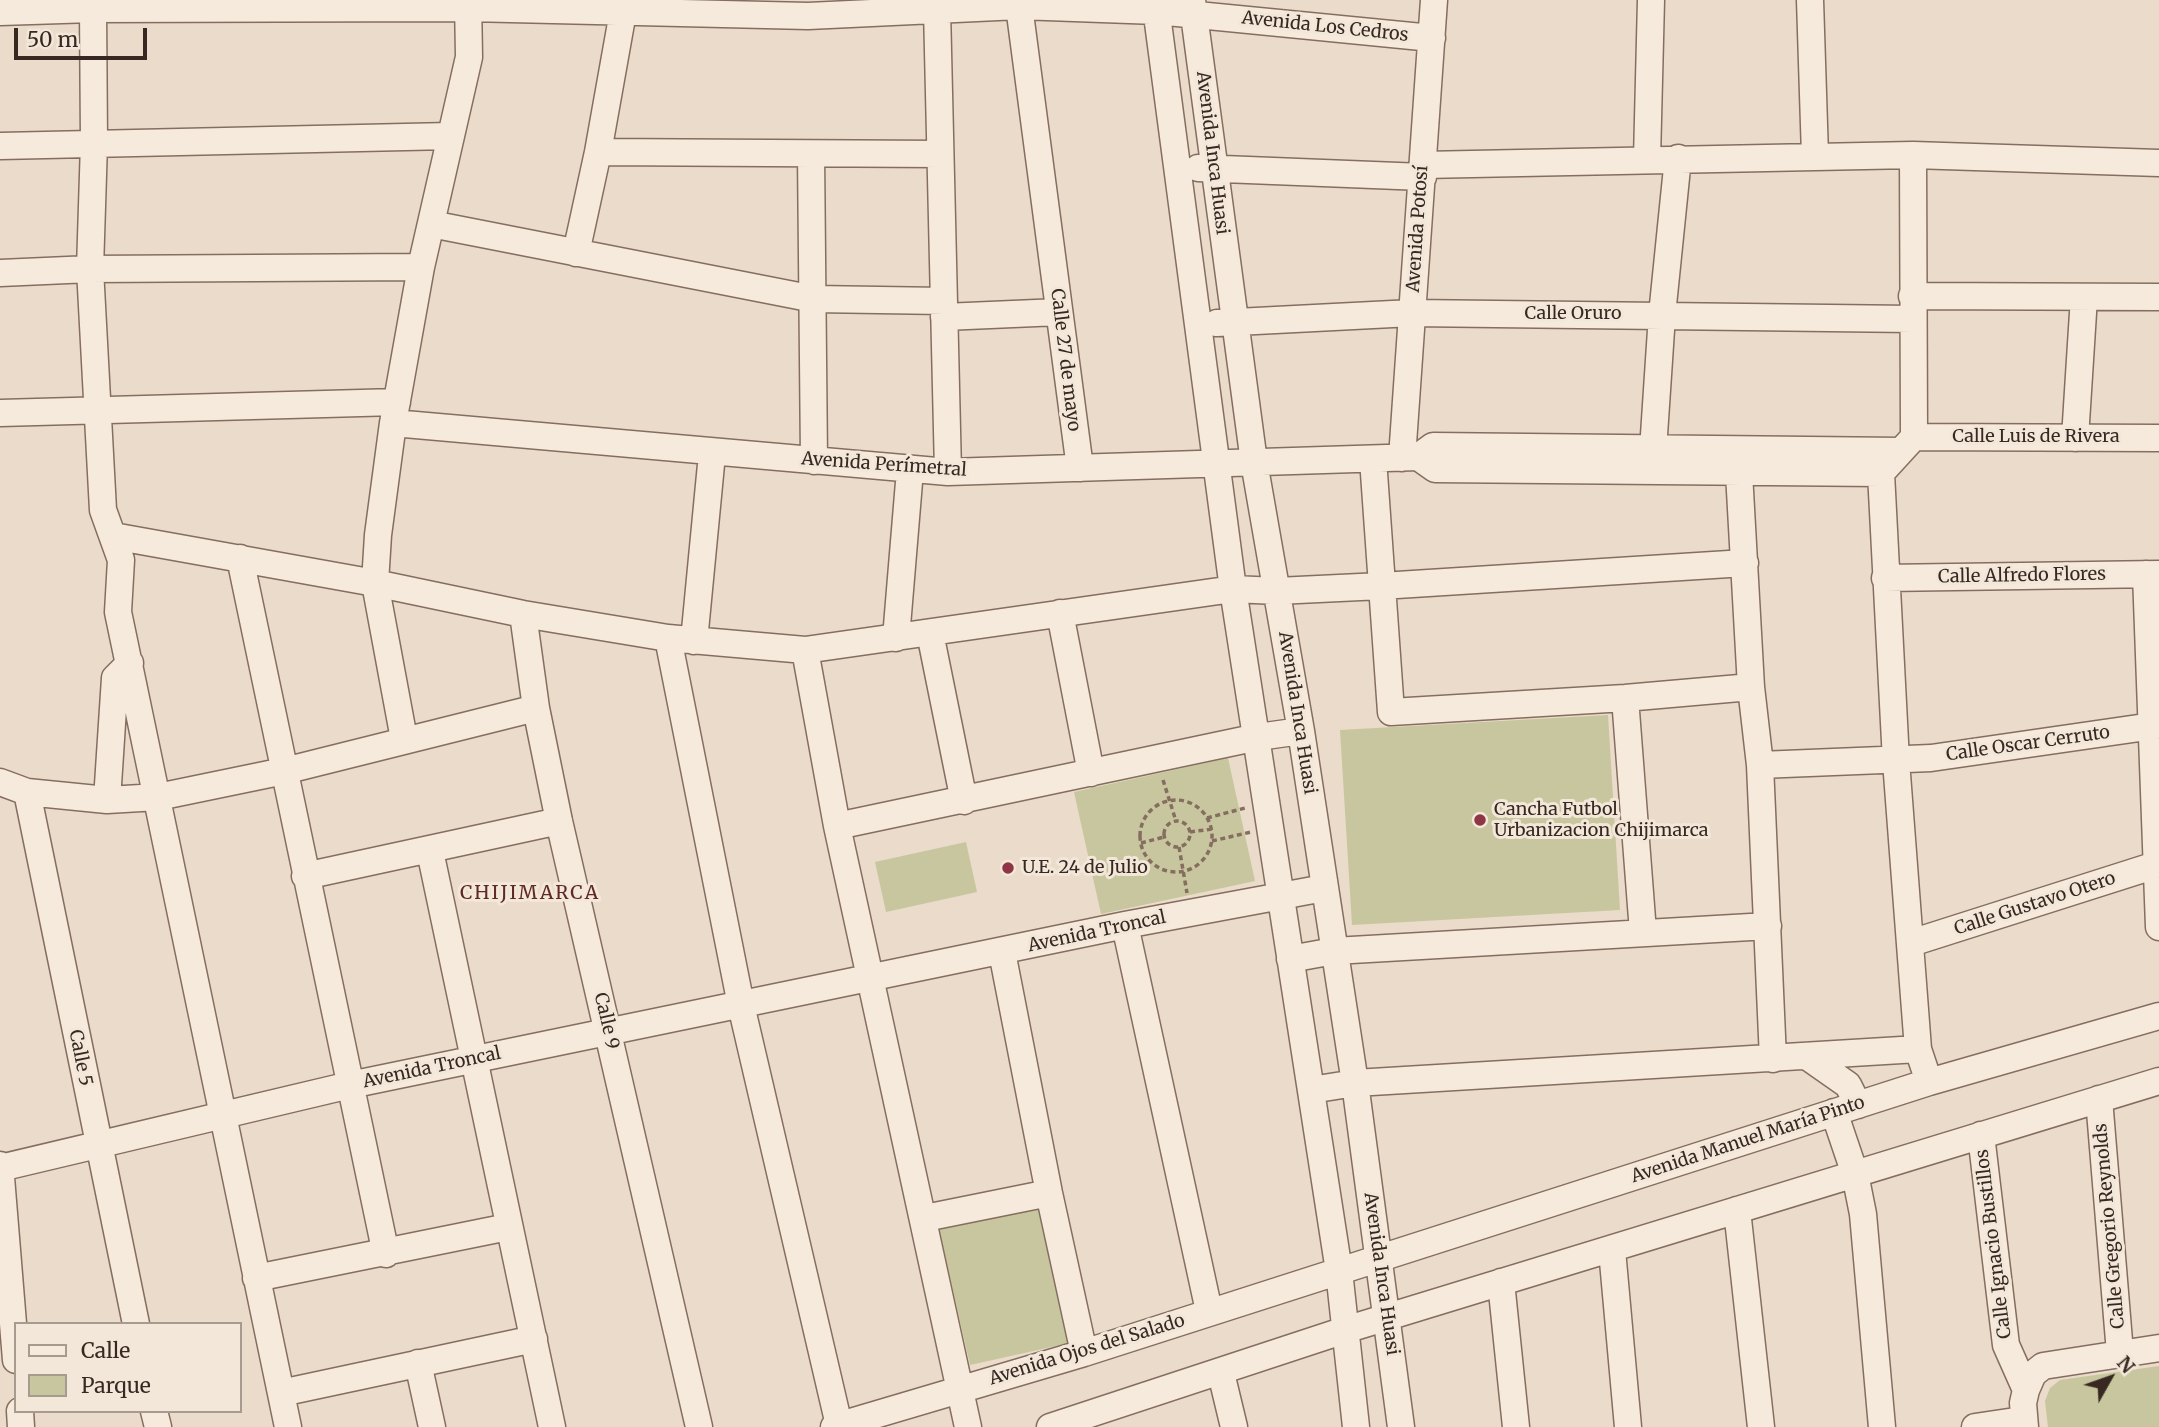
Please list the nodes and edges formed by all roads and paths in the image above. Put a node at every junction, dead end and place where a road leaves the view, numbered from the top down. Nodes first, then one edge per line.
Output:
1 (1434, 0) edge
2 (1651, 0) edge
3 (1810, 0) edge
4 (468, 4) edge
5 (967, 4) edge
6 (1020, 6) junction
7 (1156, 6) edge
8 (1193, 7) edge
9 (93, 9) junction
10 (937, 9) junction
11 (0, 12) edge
12 (623, 12) junction
13 (1432, 38) junction
14 (450, 136) junction
15 (94, 144) junction
16 (0, 146) edge
17 (598, 152) junction
18 (811, 154) junction
19 (940, 154) junction
20 (1913, 155) junction
21 (1815, 156) junction
22 (1678, 158) junction
23 (1647, 159) junction
24 (2159, 163) edge
25 (1214, 166) junction
26 (1178, 170) junction
27 (1423, 171) junction
28 (431, 224) junction
29 (576, 253) junction
30 (421, 267) junction
31 (90, 269) junction
32 (0, 273) edge
33 (2084, 297) junction
34 (2159, 298) edge
35 (814, 299) junction
36 (1912, 308) junction
37 (944, 309) junction
38 (1059, 312) junction
39 (1412, 313) junction
40 (1662, 315) junction
41 (1234, 322) junction
42 (1198, 324) junction
43 (97, 412) junction
44 (0, 413) edge
45 (395, 413) junction
46 (2075, 438) junction
47 (2159, 438) edge
48 (1907, 444) junction
49 (1653, 450) junction
50 (712, 454) junction
51 (1410, 458) junction
52 (1373, 459) junction
53 (814, 461) junction
54 (1254, 462) junction
55 (1218, 465) junction
56 (1080, 468) junction
57 (910, 470) junction
58 (948, 472) junction
59 (1739, 473) junction
60 (1881, 473) junction
61 (113, 536) junction
62 (240, 558) junction
63 (1745, 563) junction
64 (2153, 574) edge
65 (1885, 578) junction
66 (375, 583) junction
67 (1381, 586) junction
68 (1233, 589) junction
69 (1278, 591) junction
70 (1060, 613) junction
71 (523, 614) junction
72 (930, 633) junction
73 (896, 638) junction
74 (681, 639) junction
75 (805, 650) junction
76 (130, 663) junction
77 (1751, 687) junction
78 (1625, 698) junction
79 (536, 708) junction
80 (2155, 726) edge
81 (1301, 731) junction
82 (1258, 737) junction
83 (404, 739) junction
84 (1158, 759) junction
85 (1896, 761) junction
86 (1760, 765) junction
87 (284, 771) junction
88 (1091, 773) junction
89 (0, 782) edge
90 (27, 792) junction
91 (158, 797) junction
92 (107, 800) junction
93 (964, 800) junction
94 (1170, 800) junction
95 (1267, 803) junction
96 (1207, 818) junction
97 (559, 821) junction
98 (1176, 821) junction
99 (837, 826) junction
100 (1271, 829) junction
101 (1212, 830) junction
102 (1189, 832) junction
103 (1164, 838) junction
104 (1212, 841) junction
105 (1141, 843) junction
106 (1179, 847) junction
107 (430, 851) junction
108 (2157, 865) edge
109 (1182, 872) junction
110 (305, 876) junction
111 (1324, 888) junction
112 (1280, 895) junction
113 (1191, 912) junction
114 (1125, 925) junction
115 (1768, 926) junction
116 (2159, 928) edge
117 (1643, 932) junction
118 (1911, 943) junction
119 (1334, 950) junction
120 (1002, 952) junction
121 (1290, 959) junction
122 (870, 980) junction
123 (741, 1005) junction
124 (2159, 1016) edge
125 (609, 1033) junction
126 (1918, 1049) junction
127 (1808, 1057) junction
128 (474, 1059) junction
129 (1773, 1059) junction
130 (2159, 1081) edge
131 (1929, 1082) junction
132 (1355, 1083) junction
133 (350, 1085) junction
134 (1311, 1090) junction
135 (2099, 1099) junction
136 (1846, 1109) junction
137 (221, 1116) junction
138 (1981, 1135) junction
139 (97, 1143) junction
140 (0, 1150) edge
141 (0, 1167) edge
142 (1856, 1174) junction
143 (1049, 1193) junction
144 (1737, 1210) junction
145 (925, 1218) junction
146 (508, 1227) junction
147 (1612, 1250) junction
148 (386, 1254) junction
149 (1380, 1258) junction
150 (1339, 1271) junction
151 (256, 1278) junction
152 (1502, 1282) junction
153 (1209, 1311) junction
154 (1388, 1317) junction
155 (136, 1322) edge
156 (1345, 1330) junction
157 (14, 1336) edge
158 (534, 1339) junction
159 (2159, 1348) edge
160 (1084, 1353) junction
161 (2120, 1353) junction
162 (418, 1363) junction
163 (1221, 1373) junction
164 (960, 1389) junction
165 (2026, 1390) junction
166 (281, 1393) junction
167 (1105, 1419) edge
168 (2024, 1423) edge
169 (836, 1426) edge
170 (288, 1427) edge
171 (432, 1427) edge
172 (552, 1427) edge
173 (699, 1427) edge
174 (968, 1427) edge
175 (1049, 1427) edge
176 (1234, 1427) edge
177 (1356, 1427) edge
178 (1401, 1427) edge
179 (1516, 1427) edge
180 (1628, 1427) edge
181 (1761, 1427) edge
182 (1882, 1427) edge
183 (1975, 1427) edge

1 - 13 street, Avenida Potosí
2 - 23 street
3 - 21 street
4 - 9 street, Avenida Los Cedros
4 - 12 street, Avenida Los Cedros
4 - 14 street
5 - 6 street, Avenida Los Cedros
5 - 10 street, Avenida Los Cedros
6 - 7 street, Avenida Los Cedros
6 - 38 street, Calle 27 de mayo
7 - 8 street, Avenida Los Cedros
7 - 26 street, Avenida Inca Huasi
8 - 13 street, Avenida Los Cedros
8 - 25 street, Avenida Inca Huasi
9 - 11 street, Avenida Los Cedros
9 - 15 street
10 - 12 street, Avenida Los Cedros
10 - 19 street
12 - 17 street
13 - 27 street, Avenida Potosí
14 - 15 street
14 - 28 street
15 - 16 street
15 - 31 street
17 - 18 street
17 - 29 street
18 - 19 street
18 - 35 street
19 - 37 street
20 - 21 street
20 - 24 street
20 - 36 street
21 - 22 street
22 - 23 street
22 - 40 street
23 - 27 street
25 - 26 street
25 - 27 street
25 - 41 street, Avenida Inca Huasi
26 - 42 street, Avenida Inca Huasi
27 - 39 street, Avenida Potosí
28 - 29 street
28 - 30 street
29 - 35 street
30 - 31 street
30 - 45 street
31 - 32 street
31 - 43 street
33 - 34 street, Calle Oruro
33 - 36 street, Calle Oruro
33 - 46 street
35 - 37 street
35 - 53 street
36 - 40 street, Calle Oruro
36 - 48 street
37 - 38 street
37 - 58 street
38 - 56 street, Calle 27 de mayo
39 - 40 street, Calle Oruro
39 - 41 street, Calle Oruro
39 - 51 street, Avenida Potosí
40 - 49 street
41 - 42 street, Calle Oruro
41 - 54 street, Avenida Inca Huasi
42 - 55 street, Avenida Inca Huasi
43 - 44 street, Avenida Perímetral
43 - 45 street, Avenida Perímetral
43 - 61 street
45 - 50 street, Avenida Perímetral
45 - 66 street
46 - 47 street, Calle Luis de Rivera
46 - 48 street, Calle Luis de Rivera
48 - 49 street, Calle Luis de Rivera
48 - 60 street
49 - 51 street, Calle Luis de Rivera
50 - 53 street, Avenida Perímetral
50 - 74 street
51 - 52 street, Avenida Perímetral
51 - 59 street
52 - 54 street, Avenida Perímetral
52 - 67 street
53 - 57 street, Avenida Perímetral
54 - 55 street, Avenida Perímetral
54 - 69 street, Avenida Inca Huasi
55 - 56 street, Avenida Perímetral
55 - 68 street, Avenida Inca Huasi
56 - 58 street, Avenida Perímetral
57 - 58 street, Avenida Perímetral
57 - 73 street
59 - 60 street
59 - 63 street
60 - 65 street
61 - 62 street
61 - 76 street
62 - 66 street
62 - 87 street
63 - 67 street
63 - 77 street
64 - 65 street, Calle Alfredo Flores
64 - 80 street
65 - 85 street
66 - 71 street
66 - 83 street
67 - 69 street
67 - 78 street
68 - 69 street
68 - 70 street
68 - 82 street, Avenida Inca Huasi
69 - 81 street, Avenida Inca Huasi
70 - 72 street
70 - 88 street
71 - 74 street
71 - 79 street, Calle 9
72 - 73 street
72 - 93 street
73 - 75 street
74 - 75 street
74 - 123 street
75 - 99 street
76 - 91 street
76 - 92 street
77 - 78 street
77 - 86 street
78 - 117 street
79 - 83 street
79 - 97 street, Calle 9
80 - 85 street, Calle Oscar Cerruto
80 - 108 street
81 - 82 street
81 - 111 street, Avenida Inca Huasi
82 - 84 street
82 - 95 street, Avenida Inca Huasi
83 - 87 street
84 - 88 street
84 - 94 path
85 - 86 street, Calle Oscar Cerruto
85 - 118 street
86 - 115 street
87 - 91 street
87 - 110 street
88 - 93 street
89 - 90 street
90 - 92 street
90 - 139 street, Calle 5
91 - 92 street
91 - 137 street
93 - 99 street
94 - 96 path
94 - 98 path
94 - 105 path
95 - 96 path
95 - 100 street, Avenida Inca Huasi
96 - 101 path
97 - 107 street
97 - 125 street, Calle 9
98 - 102 path
98 - 103 path
99 - 122 street
100 - 104 path
100 - 112 street, Avenida Inca Huasi
101 - 102 path
101 - 104 path
102 - 106 path
103 - 105 path
103 - 106 path
104 - 109 path
105 - 109 path
106 - 109 path
107 - 110 street
107 - 128 street
108 - 116 street
108 - 118 street, Calle Gustavo Otero
109 - 113 path
110 - 133 street
111 - 112 street, Avenida Troncal
111 - 119 street, Avenida Inca Huasi
112 - 113 street, Avenida Troncal
112 - 121 street, Avenida Inca Huasi
113 - 114 street, Avenida Troncal
114 - 120 street, Avenida Troncal
114 - 153 street
115 - 117 street
115 - 129 street
117 - 119 street
118 - 126 street
119 - 121 street
119 - 132 street, Avenida Inca Huasi
120 - 122 street, Avenida Troncal
120 - 143 street
121 - 134 street, Avenida Inca Huasi
122 - 123 street, Avenida Troncal
122 - 145 street
123 - 125 street, Avenida Troncal
123 - 169 street
124 - 131 street, Avenida Manuel María Pinto
125 - 128 street, Avenida Troncal
125 - 173 street, Calle 9
126 - 127 street
126 - 131 street
127 - 129 street
127 - 136 street
128 - 133 street, Avenida Troncal
128 - 146 street
129 - 132 street
130 - 135 street
131 - 136 street, Avenida Manuel María Pinto
132 - 134 street
132 - 149 street, Avenida Inca Huasi
133 - 137 street, Avenida Troncal
133 - 148 street
134 - 150 street, Avenida Inca Huasi
135 - 138 street
135 - 161 street, Calle Gregorio Reynolds
136 - 142 street
136 - 149 street, Avenida Manuel María Pinto
137 - 139 street, Avenida Troncal
137 - 151 street
138 - 142 street
138 - 165 street, Calle Ignacio Bustillos
139 - 140 street
139 - 141 street, Avenida Troncal
139 - 155 street, Calle 5
141 - 157 street
142 - 144 street
142 - 182 street
143 - 145 street
143 - 160 street
144 - 147 street
144 - 181 street
145 - 164 street
146 - 148 street
146 - 158 street
147 - 152 street
147 - 180 street
148 - 151 street
149 - 150 street, Avenida Manuel María Pinto
149 - 154 street, Avenida Inca Huasi
150 - 153 street, Avenida Ojos del Salado
150 - 156 street, Avenida Inca Huasi
151 - 166 street
152 - 154 street
152 - 179 street
153 - 160 street, Avenida Ojos del Salado
154 - 156 street
154 - 178 street, Avenida Inca Huasi
156 - 163 street
156 - 177 street, Avenida Inca Huasi
158 - 162 street
158 - 172 street
159 - 161 street
160 - 164 street, Avenida Ojos del Salado
161 - 165 street
162 - 166 street
162 - 171 street
163 - 167 street
163 - 176 street
164 - 169 street, Avenida Ojos del Salado
164 - 174 street
165 - 168 street
166 - 170 street
167 - 175 street
168 - 183 street

